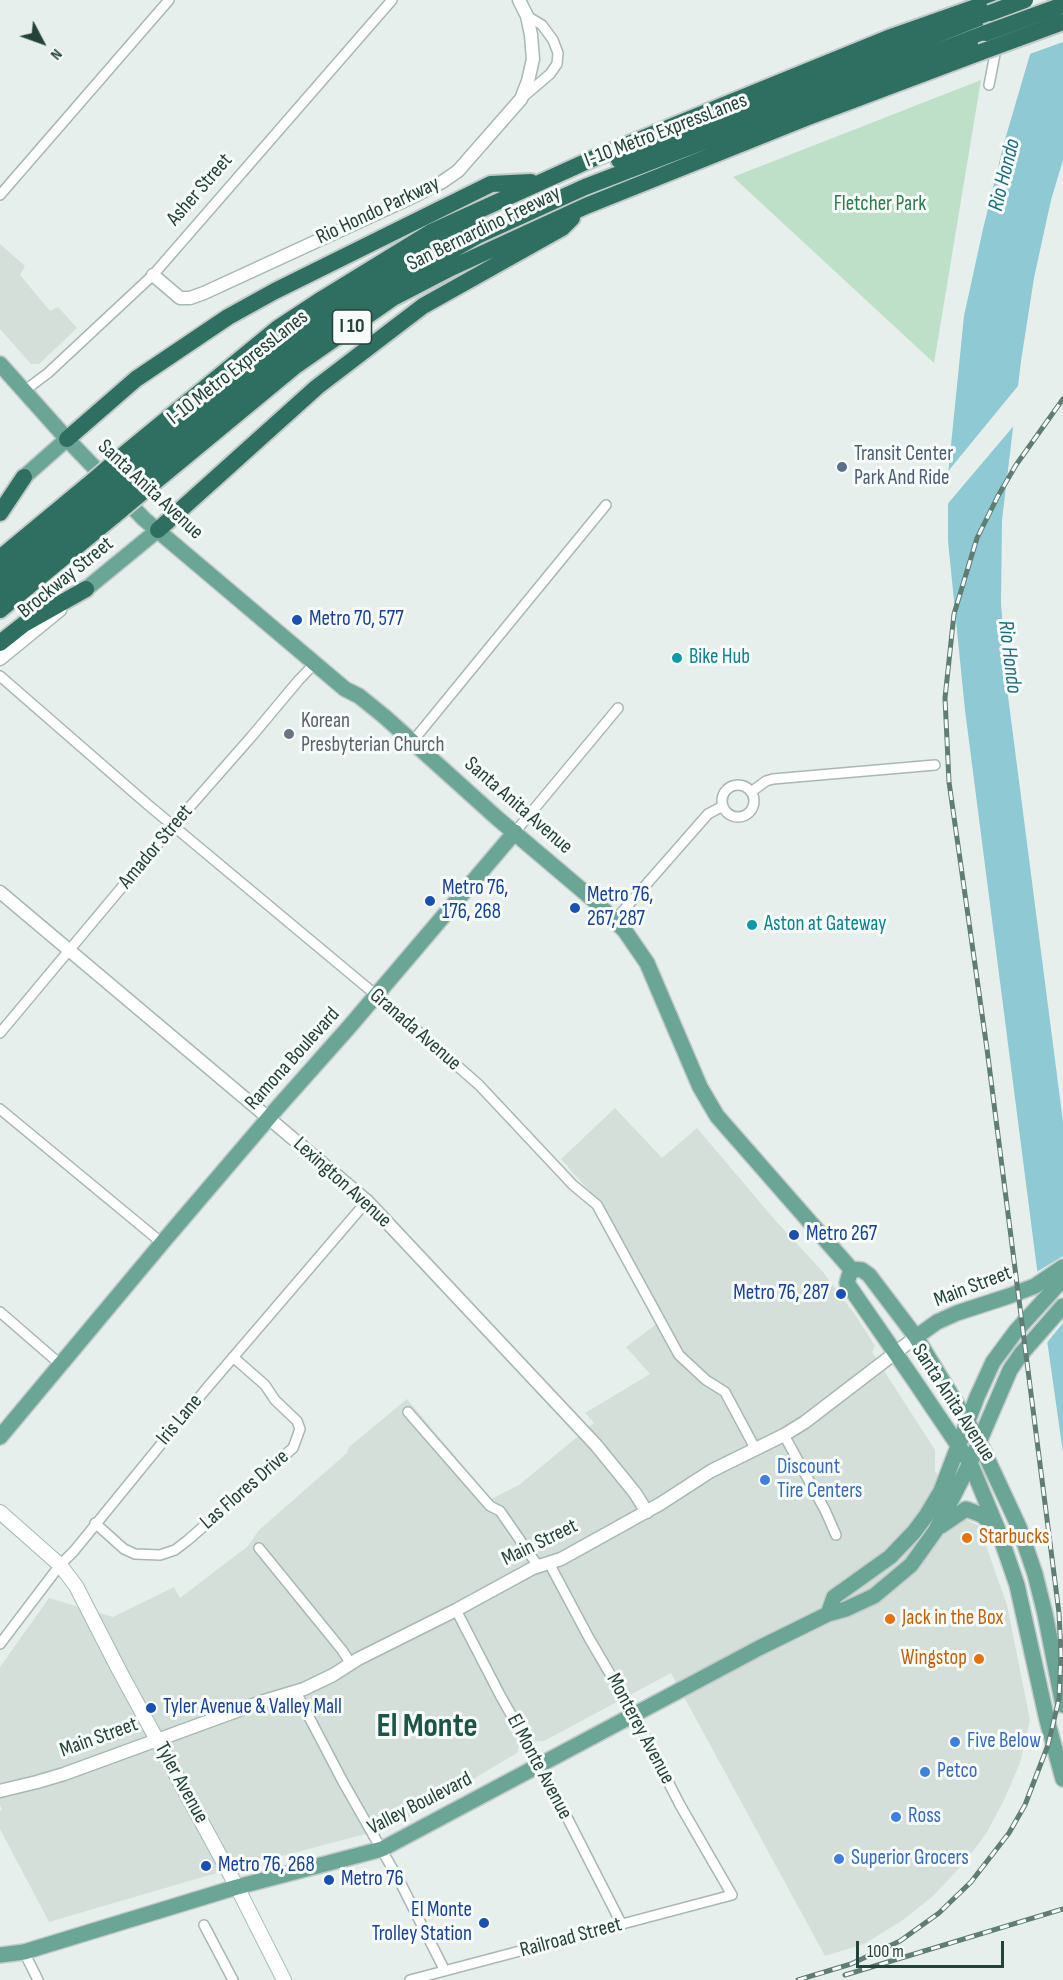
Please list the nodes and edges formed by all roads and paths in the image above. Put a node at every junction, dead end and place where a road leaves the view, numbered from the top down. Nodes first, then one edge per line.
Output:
1 (169, 0) edge
2 (392, 0) edge
3 (519, 0) edge
4 (1025, 0) edge
5 (996, 4) edge
6 (1063, 5) edge
7 (527, 16) junction
8 (1063, 22) edge
9 (956, 44) junction
10 (902, 82) junction
11 (989, 85) dead end
12 (521, 99) junction
13 (541, 181) junction
14 (0, 195) edge
15 (586, 206) junction
16 (153, 275) junction
17 (0, 364) edge
18 (24, 391) junction
19 (67, 439) junction
20 (131, 475) junction
21 (24, 477) junction
22 (0, 497) edge
23 (101, 500) junction
24 (606, 505) dead end
25 (0, 513) edge
26 (158, 530) junction
27 (0, 558) edge
28 (0, 576) edge
29 (86, 590) junction
30 (0, 592) edge
31 (0, 610) edge
32 (0, 644) edge
33 (0, 659) edge
34 (315, 663) junction
35 (0, 676) edge
36 (618, 708) dead end
37 (412, 742) junction
38 (935, 765) dead end
39 (751, 792) junction
40 (723, 806) junction
41 (173, 826) junction
42 (514, 832) junction
43 (0, 891) edge
44 (615, 920) junction
45 (70, 951) junction
46 (376, 996) junction
47 (0, 1033) edge
48 (0, 1109) edge
49 (269, 1118) junction
50 (367, 1201) junction
51 (162, 1243) junction
52 (1063, 1267) edge
53 (851, 1269) junction
54 (1063, 1279) edge
55 (1063, 1306) edge
56 (0, 1312) edge
57 (916, 1337) junction
58 (896, 1353) junction
59 (233, 1357) junction
60 (60, 1364) junction
61 (408, 1412) dead end
62 (968, 1421) junction
63 (784, 1435) junction
64 (0, 1437) edge
65 (979, 1441) junction
66 (958, 1445) junction
67 (755, 1448) junction
68 (970, 1463) junction
69 (0, 1512) edge
70 (647, 1512) junction
71 (95, 1523) junction
72 (936, 1530) junction
73 (998, 1530) junction
74 (836, 1535) dead end
75 (260, 1548) dead end
76 (544, 1565) junction
77 (60, 1566) junction
78 (1017, 1585) junction
79 (1043, 1607) junction
80 (456, 1610) junction
81 (828, 1614) junction
82 (0, 1644) edge
83 (351, 1664) junction
84 (296, 1692) junction
85 (1063, 1705) edge
86 (634, 1715) junction
87 (158, 1740) junction
88 (539, 1765) junction
89 (1063, 1779) edge
90 (0, 1791) edge
91 (382, 1849) junction
92 (237, 1887) junction
93 (732, 1895) joint
94 (204, 1925) dead end
95 (622, 1925) junction
96 (24, 1952) junction
97 (0, 1955) edge
98 (445, 1971) junction
99 (38, 1980) edge
100 (233, 1980) edge
101 (284, 1980) edge
102 (410, 1980) edge

1 - 14 street
2 - 16 street, Asher Street
3 - 7 street, Rio Hondo Parkway
4 - 5 highway, I-10 Metro ExpressLanes, bridge
5 - 11 street
5 - 13 highway, San Bernardino Freeway / I 10
5 - 20 highway, I-10 Metro ExpressLanes
6 - 9 highway, I-10 Metro ExpressLanes, bridge
7 - 12 street, Rio Hondo Parkway
7 - 12 street
8 - 10 highway, San Bernardino Freeway / I 10, bridge
9 - 10 highway
9 - 20 highway, I-10 Metro ExpressLanes
10 - 15 highway, San Bernardino Freeway / I 10
12 - 16 street, Rio Hondo Parkway
13 - 19 highway
13 - 20 highway, San Bernardino Freeway / I 10
15 - 20 highway, San Bernardino Freeway / I 10
15 - 26 highway
16 - 18 street, Asher Street
17 - 18 main road, Santa Anita Avenue
18 - 19 main road, Santa Anita Avenue
19 - 21 main road
19 - 26 main road, Santa Anita Avenue
20 - 23 highway, San Bernardino Freeway / I 10, bridge
20 - 23 highway, San Bernardino Freeway / I 10, bridge
21 - 22 street
21 - 25 highway
23 - 27 highway, San Bernardino Freeway / I 10
23 - 28 highway
23 - 30 highway
23 - 31 highway, San Bernardino Freeway / I 10
24 - 37 street
26 - 29 main road, Brockway Street
26 - 34 main road, Santa Anita Avenue
29 - 32 highway
29 - 33 street, Brockway Street
34 - 37 main road, Santa Anita Avenue
34 - 41 street, Amador Street
35 - 41 street, Granada Avenue
36 - 42 street, Ramona Boulevard
37 - 42 main road, Santa Anita Avenue
38 - 39 street
39 - 40 street
39 - 40 street
40 - 44 street
41 - 45 street, Amador Street
41 - 46 street, Granada Avenue
42 - 44 main road, Santa Anita Avenue
42 - 46 main road, Ramona Boulevard
43 - 45 street, Lexington Avenue
44 - 53 main road, Santa Anita Avenue
45 - 47 street, Amador Street
45 - 49 street, Lexington Avenue
46 - 49 main road, Ramona Boulevard
46 - 67 street, Granada Avenue
48 - 51 street
49 - 50 street, Lexington Avenue
49 - 51 main road, Ramona Boulevard
50 - 59 street, Iris Lane
50 - 70 street, Lexington Avenue
51 - 60 main road, Ramona Boulevard
52 - 57 main road, Main Street
53 - 57 main road, Santa Anita Avenue
53 - 58 main road, Santa Anita Avenue
54 - 62 main road
55 - 65 main road, Valley Boulevard
56 - 60 street
57 - 58 street, Main Street
57 - 62 main road, Santa Anita Avenue
58 - 63 street, Main Street
58 - 66 main road, Santa Anita Avenue
59 - 71 street, Iris Lane
59 - 71 street, Las Flores Drive
60 - 64 main road, Ramona Boulevard
61 - 76 street, Monterey Avenue
62 - 65 main road, Santa Anita Avenue
62 - 66 main road
63 - 67 street, Main Street
63 - 74 street
65 - 68 main road, Valley Boulevard
65 - 79 main road, Santa Anita Avenue
66 - 68 main road, Santa Anita Avenue
66 - 81 main road
67 - 70 street, Main Street
68 - 72 main road, Valley Boulevard
68 - 73 main road, Santa Anita Avenue
69 - 77 main road, Tyler Avenue
70 - 76 street, Main Street
71 - 77 street, Iris Lane
72 - 73 main road
72 - 81 main road, Valley Boulevard
73 - 78 main road, Santa Anita Avenue
75 - 83 street
76 - 80 street, Main Street
76 - 86 street, Monterey Avenue
77 - 82 street, Iris Lane
77 - 87 main road, Tyler Avenue
78 - 79 main road
78 - 89 main road, Santa Anita Avenue
79 - 85 main road, Santa Anita Avenue
80 - 83 street, Main Street
80 - 88 street, El Monte Avenue
81 - 86 main road, Valley Boulevard
83 - 84 street, Main Street
84 - 87 street, Main Street
84 - 91 street
86 - 88 main road, Valley Boulevard
86 - 93 street, Monterey Avenue
87 - 90 street, Main Street
87 - 92 main road, Tyler Avenue
88 - 91 main road, Valley Boulevard
88 - 95 street, El Monte Avenue
91 - 92 main road, Valley Boulevard
91 - 98 street
92 - 96 main road, Valley Boulevard
92 - 101 main road, Tyler Avenue
93 - 95 street, Railroad Street
94 - 100 street
95 - 98 street, Railroad Street
96 - 97 main road, Valley Boulevard
96 - 99 street
98 - 102 street, Railroad Street

